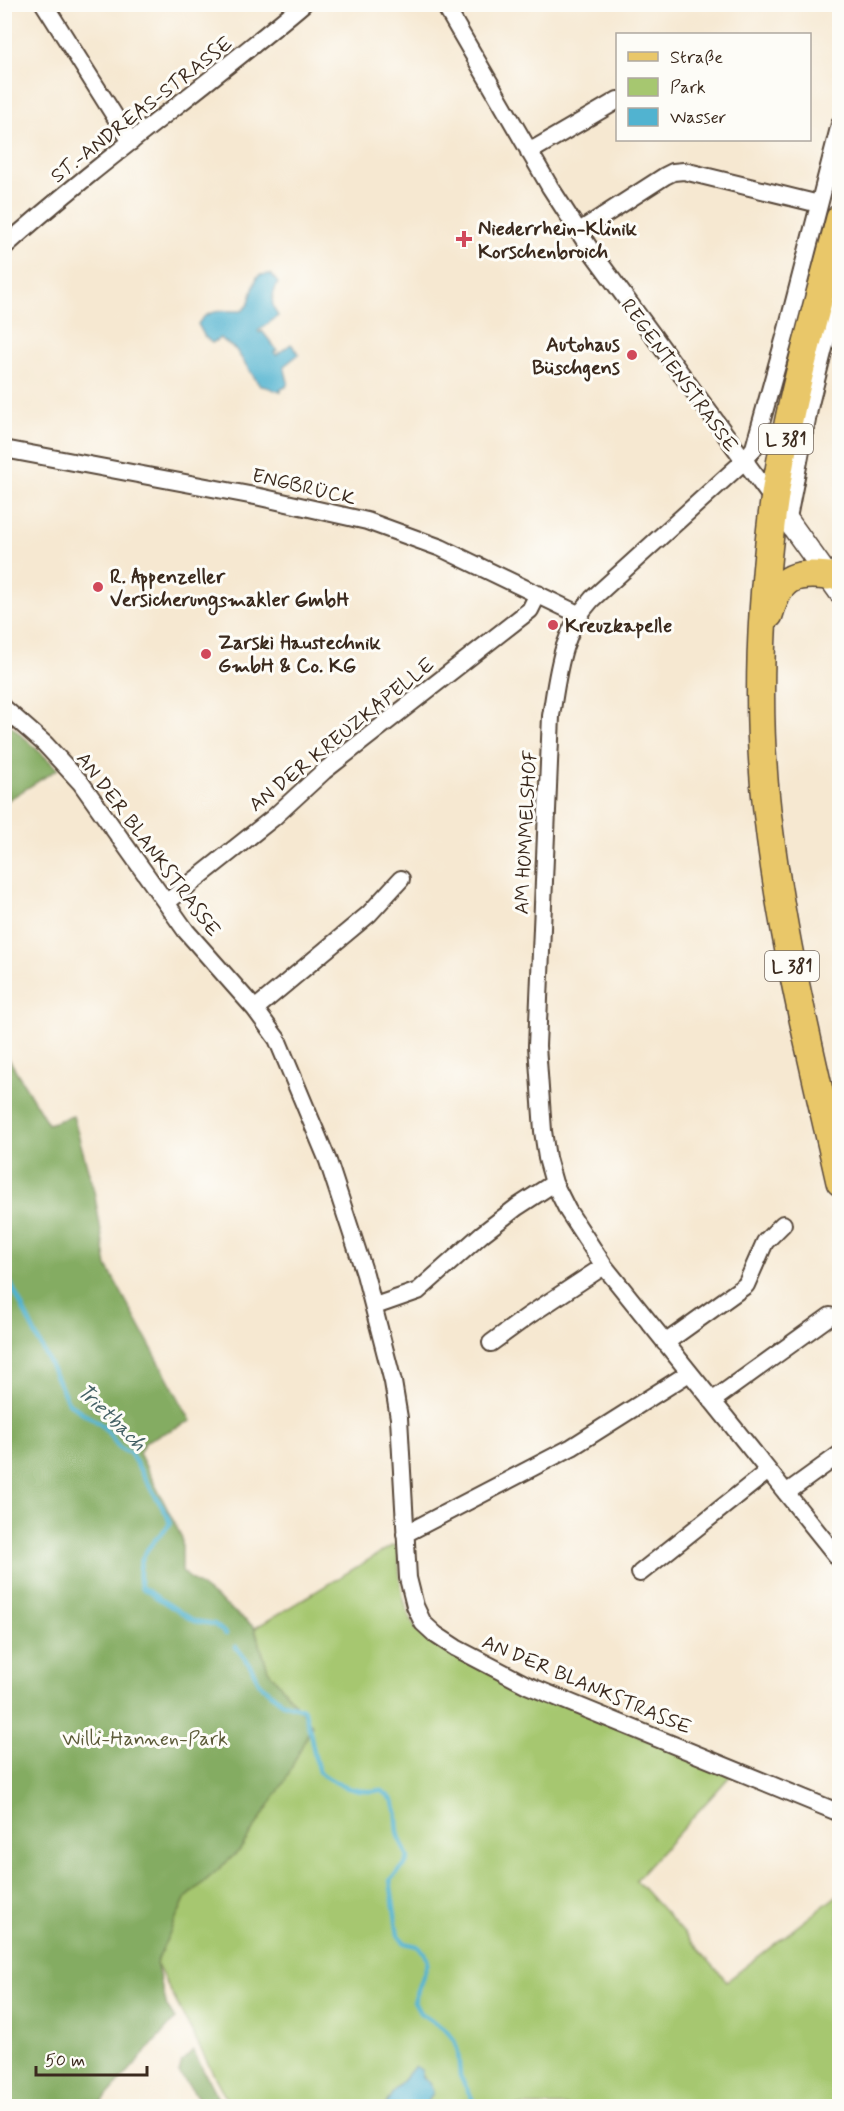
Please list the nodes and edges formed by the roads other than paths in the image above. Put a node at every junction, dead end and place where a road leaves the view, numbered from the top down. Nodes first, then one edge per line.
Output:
1 (44, 4) edge
2 (303, 4) edge
3 (444, 4) edge
4 (616, 101) edge
5 (840, 124) edge
6 (131, 142) junction
7 (529, 152) junction
8 (829, 211) edge
9 (578, 232) junction
10 (4, 247) edge
11 (840, 285) edge
12 (4, 449) edge
13 (744, 461) junction
14 (781, 509) junction
15 (834, 584) edge
16 (538, 594) junction
17 (578, 614) junction
18 (763, 634) junction
19 (4, 708) edge
20 (401, 879) dead end
21 (166, 903) junction
22 (255, 1009) junction
23 (840, 1182) edge
24 (554, 1183) junction
25 (783, 1224) dead end
26 (604, 1266) junction
27 (375, 1306) junction
28 (830, 1316) dead end
29 (491, 1343) dead end
30 (665, 1343) junction
31 (689, 1373) junction
32 (712, 1401) junction
33 (840, 1454) edge
34 (768, 1471) junction
35 (786, 1493) junction
36 (405, 1534) junction
37 (840, 1560) edge
38 (640, 1573) dead end
39 (840, 1813) edge

1 - 6 street
2 - 6 street, ST.-ANDREAS-STRASSE
3 - 7 street, REGENTENSTRASSE
4 - 7 street
5 - 8 street, AM HOMMELSHOF
6 - 10 street, ST.-ANDREAS-STRASSE
7 - 9 street, REGENTENSTRASSE
8 - 9 street
8 - 13 street, AM HOMMELSHOF
8 - 14 main road, L 381
9 - 13 street, REGENTENSTRASSE
11 - 14 street
12 - 16 street, ENGBRÜCK
13 - 14 street, REGENTENSTRASSE
13 - 17 street, AM HOMMELSHOF
14 - 15 street, REGENTENSTRASSE
14 - 18 main road, L 381
15 - 18 main road
16 - 17 street, ENGBRÜCK
16 - 21 street, AN DER KREUZKAPELLE
17 - 24 street, AM HOMMELSHOF
18 - 23 main road, L 381
19 - 21 street, AN DER BLANKSTRASSE
20 - 22 street
21 - 22 street, AN DER BLANKSTRASSE
22 - 27 street, AN DER BLANKSTRASSE
24 - 26 street, AM HOMMELSHOF
24 - 27 street
25 - 30 street
26 - 29 street
26 - 30 street, AM HOMMELSHOF
27 - 36 street, AN DER BLANKSTRASSE
28 - 32 street
30 - 31 street, AM HOMMELSHOF
31 - 32 street, AM HOMMELSHOF
31 - 36 street
32 - 34 street, AM HOMMELSHOF
33 - 35 street
34 - 35 street, AM HOMMELSHOF
34 - 38 street
35 - 37 street, AM HOMMELSHOF
36 - 39 street, AN DER BLANKSTRASSE

